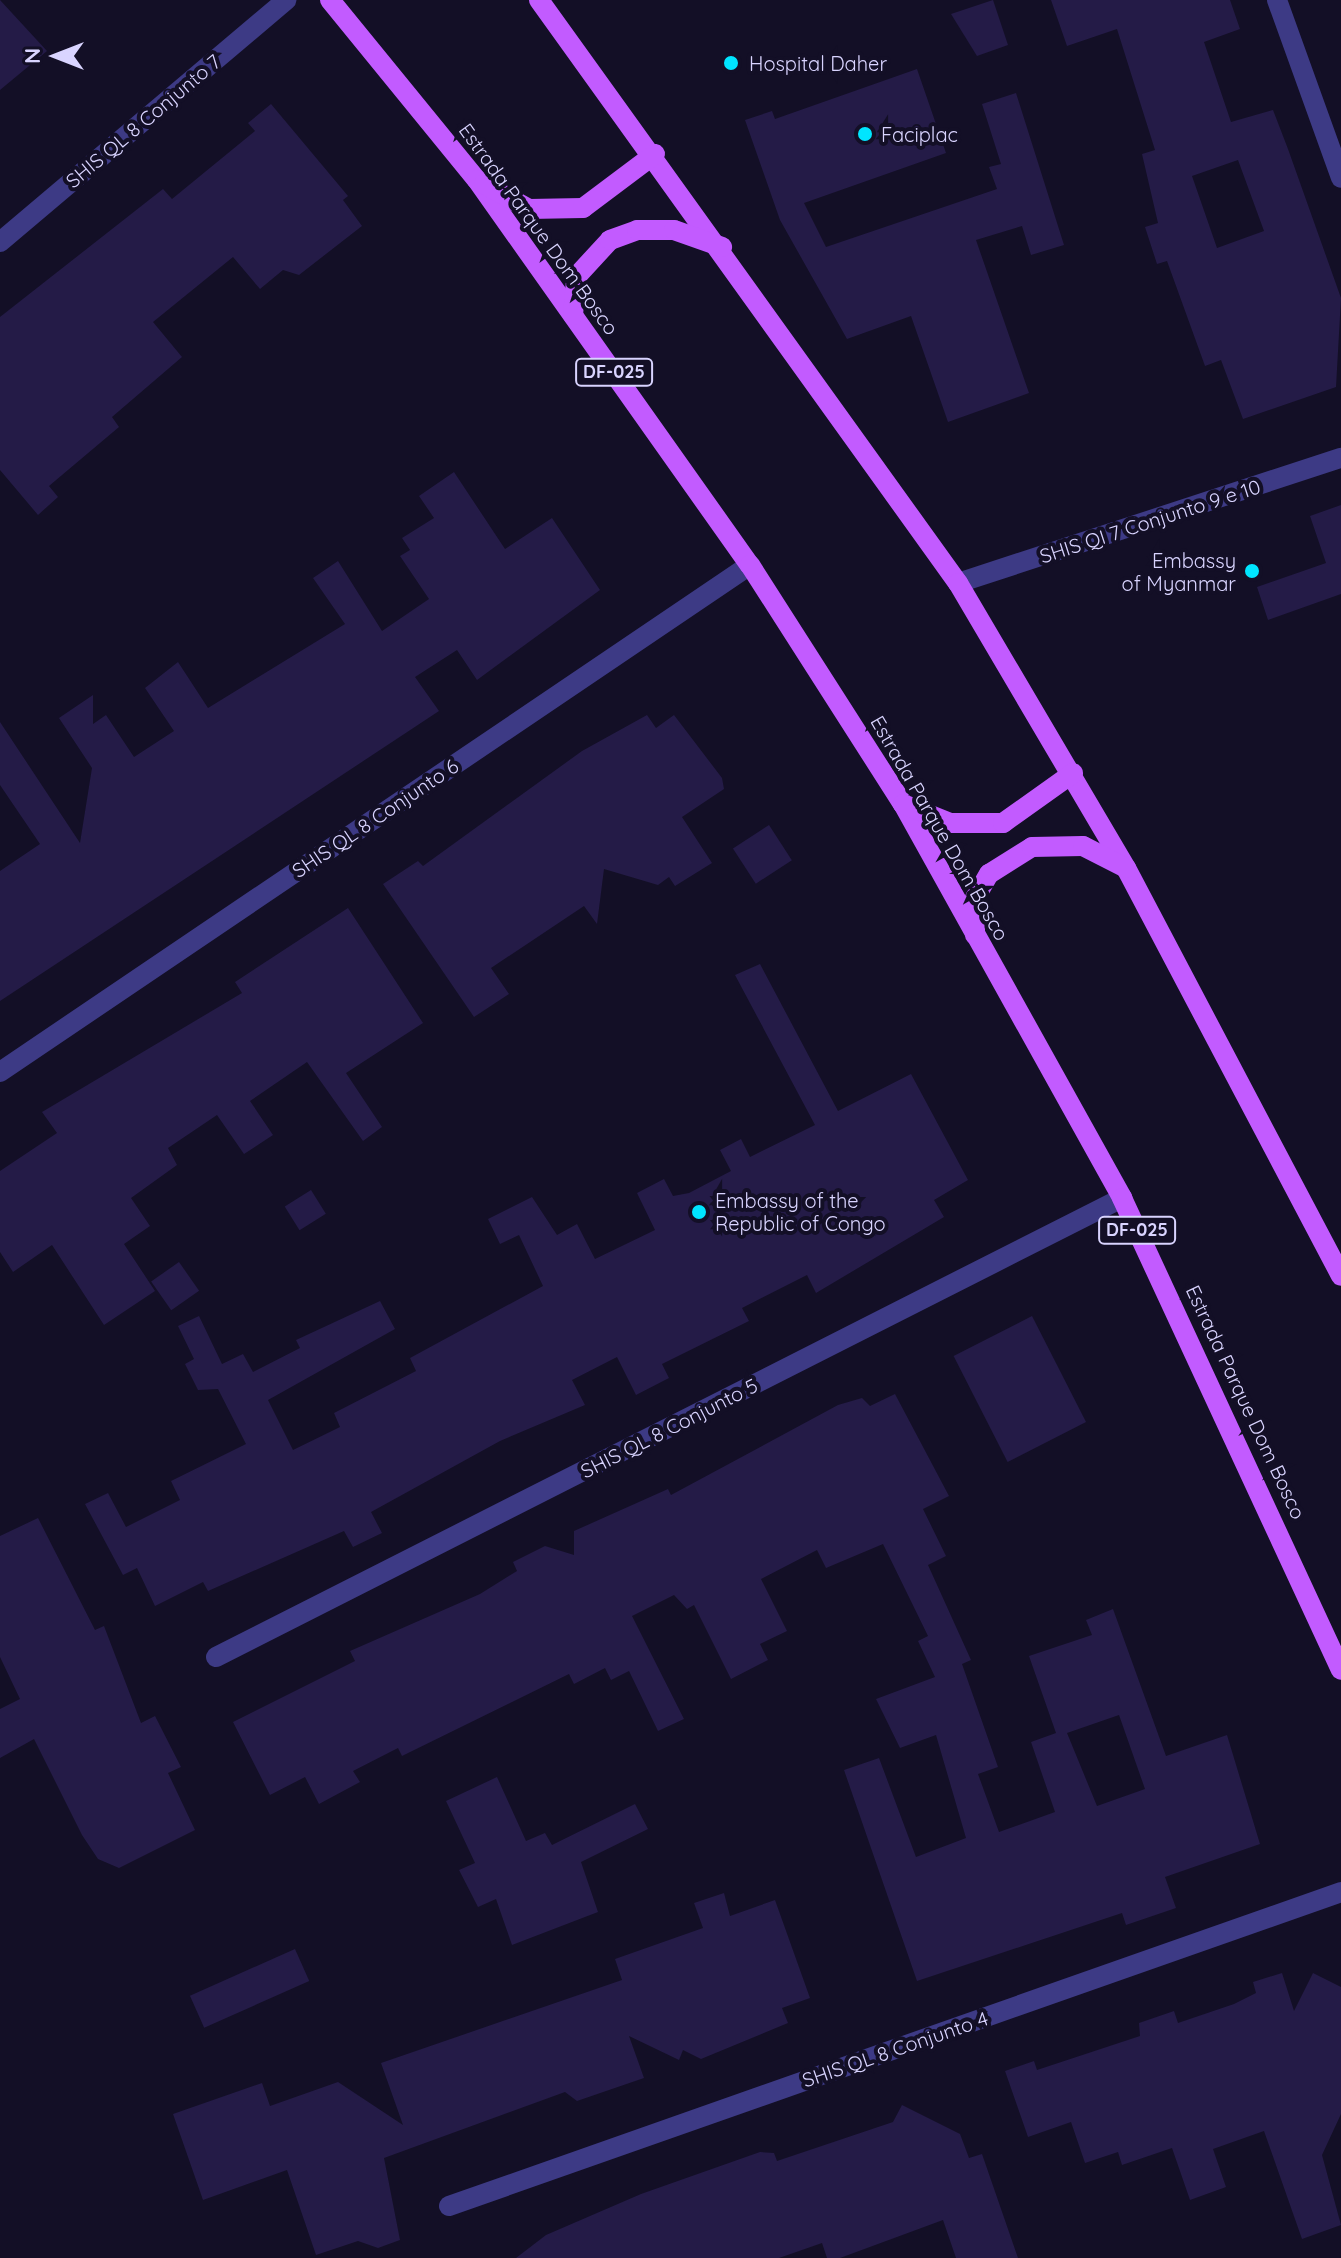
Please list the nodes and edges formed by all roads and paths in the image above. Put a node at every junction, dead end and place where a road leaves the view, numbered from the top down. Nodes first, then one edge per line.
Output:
1 (286, 0) edge
2 (330, 0) edge
3 (539, 0) edge
4 (1277, 0) edge
5 (655, 154) junction
6 (1341, 178) edge
7 (477, 180) junction
8 (0, 242) edge
9 (722, 247) junction
10 (573, 315) junction
11 (1341, 458) edge
12 (750, 565) junction
13 (958, 583) junction
14 (1073, 773) junction
15 (903, 804) junction
16 (1126, 868) junction
17 (975, 935) junction
18 (0, 1072) edge
19 (1122, 1198) junction
20 (1341, 1276) edge
21 (216, 1657) dead end
22 (1341, 1670) edge
23 (1341, 1892) edge
24 (449, 2206) dead end

1 - 8 street, SHIS QL 8 Conjunto 7
2 - 7 main road, Estrada Parque Dom Bosco / DF-025
3 - 5 main road
4 - 6 street
5 - 7 main road
5 - 9 main road
7 - 10 main road, Estrada Parque Dom Bosco / DF-025
9 - 10 main road
9 - 13 main road
10 - 12 main road, Estrada Parque Dom Bosco / DF-025
11 - 13 street, SHIS QI 7 Conjunto 9 e 10
12 - 15 main road, Estrada Parque Dom Bosco / DF-025
12 - 18 street, SHIS QL 8 Conjunto 6
13 - 14 main road
14 - 15 main road
14 - 16 main road
15 - 17 main road, Estrada Parque Dom Bosco / DF-025
16 - 17 main road
16 - 20 main road
17 - 19 main road, Estrada Parque Dom Bosco / DF-025
19 - 21 street, SHIS QL 8 Conjunto 5
19 - 22 main road, Estrada Parque Dom Bosco / DF-025
23 - 24 street, SHIS QL 8 Conjunto 4

